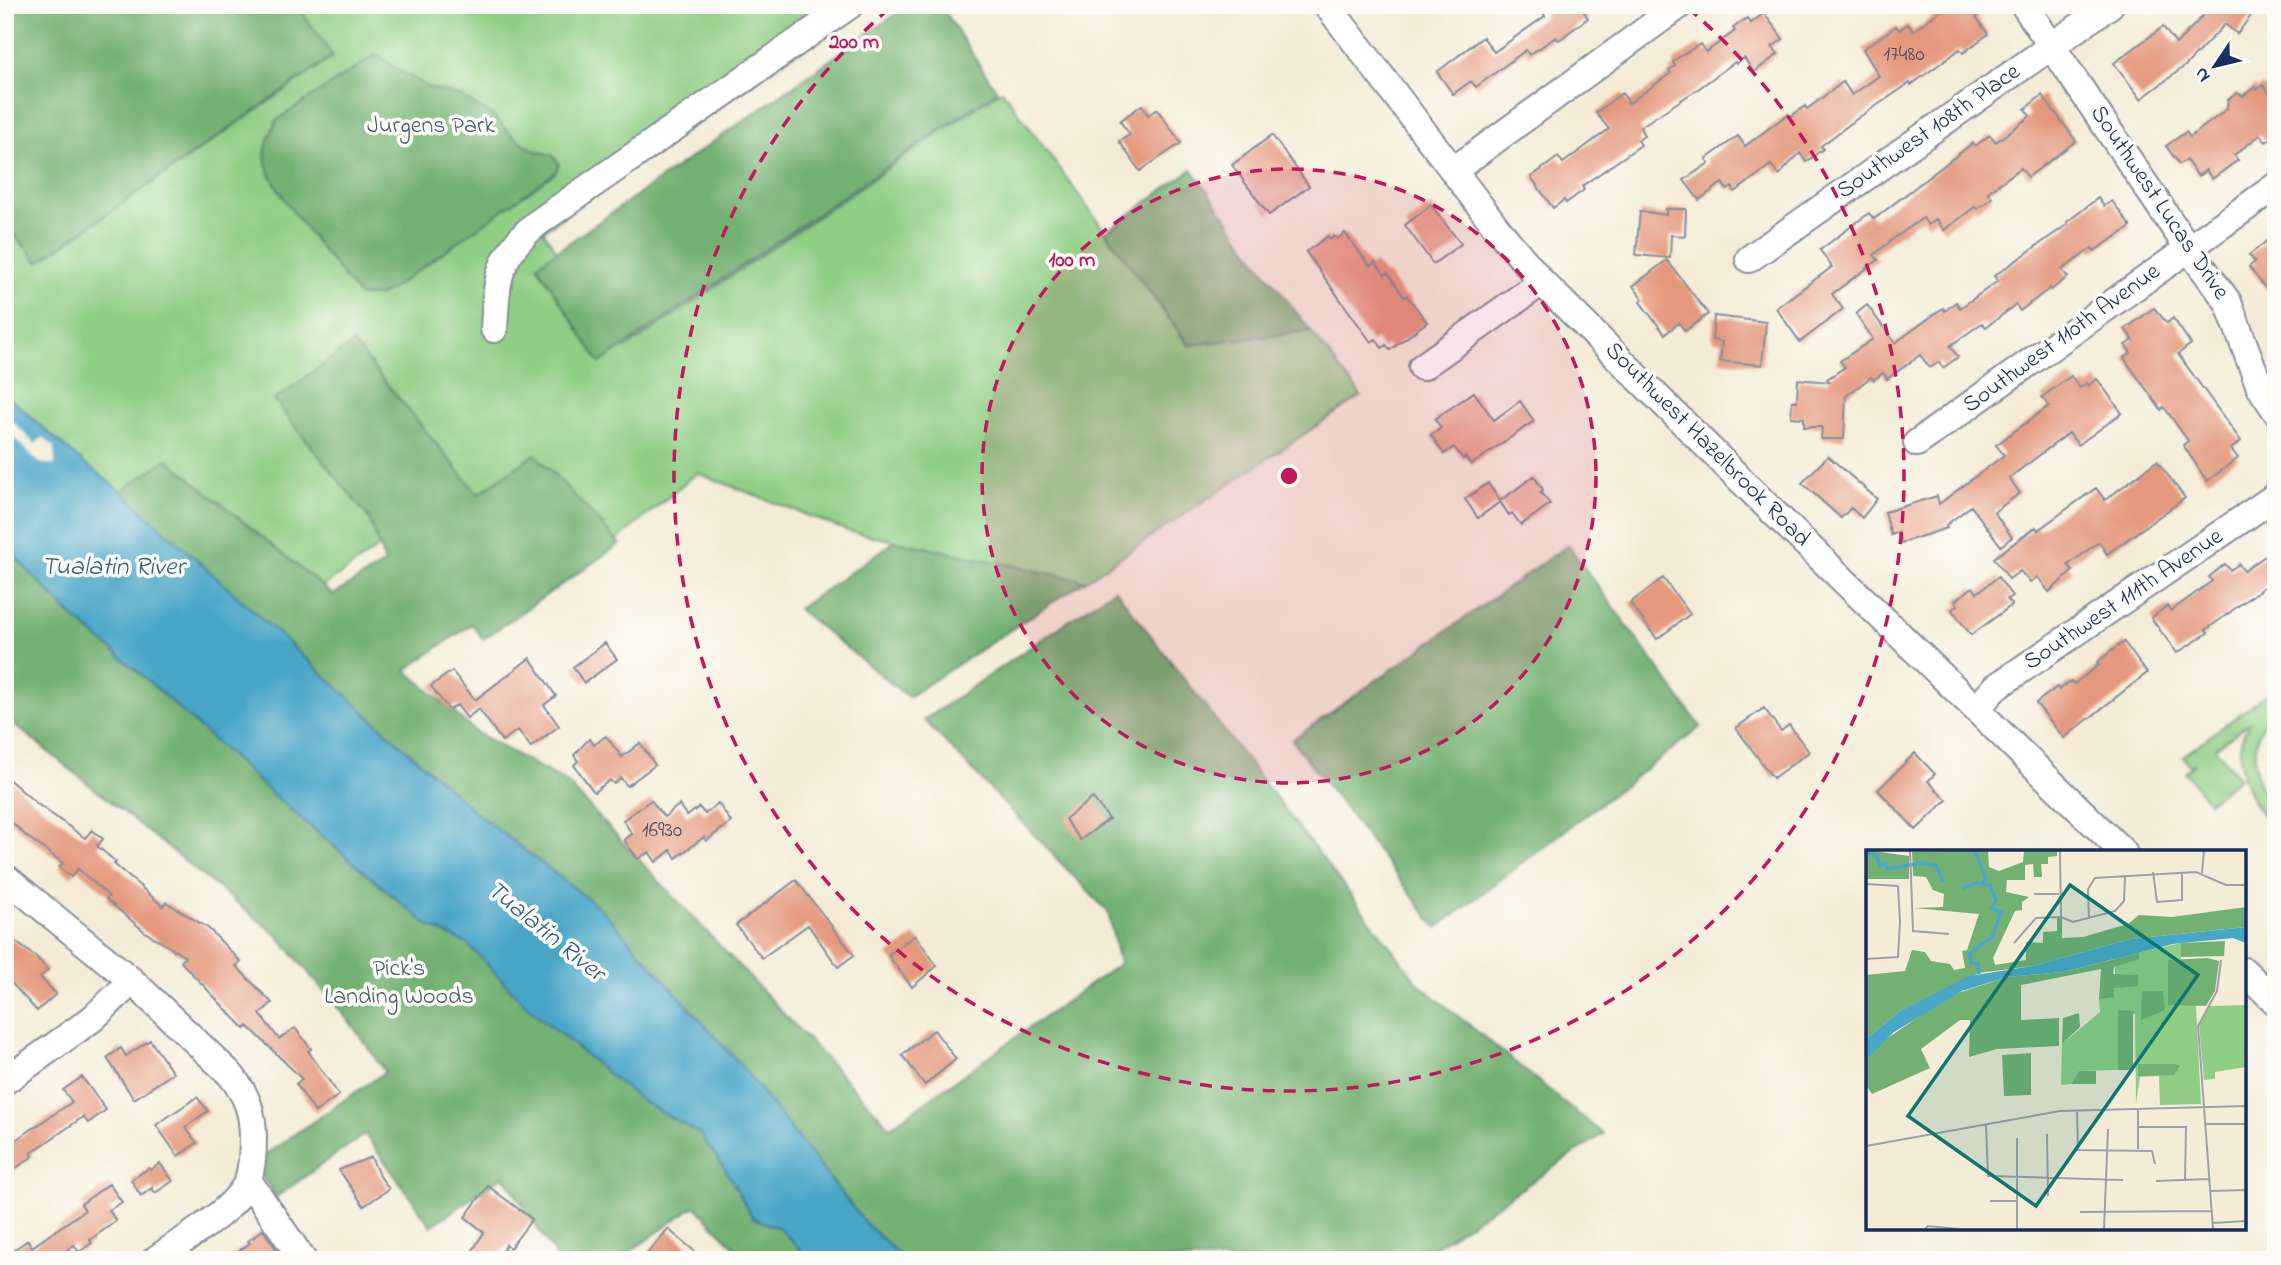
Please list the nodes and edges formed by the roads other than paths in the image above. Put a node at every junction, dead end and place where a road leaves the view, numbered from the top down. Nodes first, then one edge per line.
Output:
1 (850, 5) edge
2 (1327, 5) edge
3 (1680, 5) edge
4 (2024, 5) edge
5 (2110, 5) edge
6 (2052, 46) junction
7 (1454, 170) junction
8 (2276, 186) edge
9 (2188, 248) junction
10 (1749, 259) dead end
11 (1542, 282) junction
12 (494, 329) dead end
13 (1422, 367) dead end
14 (2276, 411) edge
15 (1917, 443) dead end
16 (2276, 496) edge
17 (1977, 708) junction
18 (2121, 850) edge
19 (5, 877) edge
20 (2246, 973) edge
21 (132, 981) junction
22 (2276, 1002) edge
23 (5, 1081) edge
24 (248, 1180) junction
25 (155, 1260) edge
26 (303, 1260) edge

1 - 12 street
2 - 7 street, Southwest Hazelbrook Road
3 - 7 street
4 - 6 street, Southwest Lucas Drive
5 - 6 street, Southwest 108th Place
6 - 9 street, Southwest Lucas Drive
6 - 10 street, Southwest 108th Place
7 - 11 street, Southwest Hazelbrook Road
8 - 9 street, Southwest 110th Avenue
9 - 14 street, Southwest Lucas Drive
9 - 15 street, Southwest 110th Avenue
11 - 13 street
11 - 17 street, Southwest Hazelbrook Road
16 - 17 street, Southwest 111th Avenue
17 - 18 street, Southwest Hazelbrook Road
19 - 21 street
20 - 22 street
21 - 23 street
21 - 24 street
24 - 25 street
24 - 26 street

